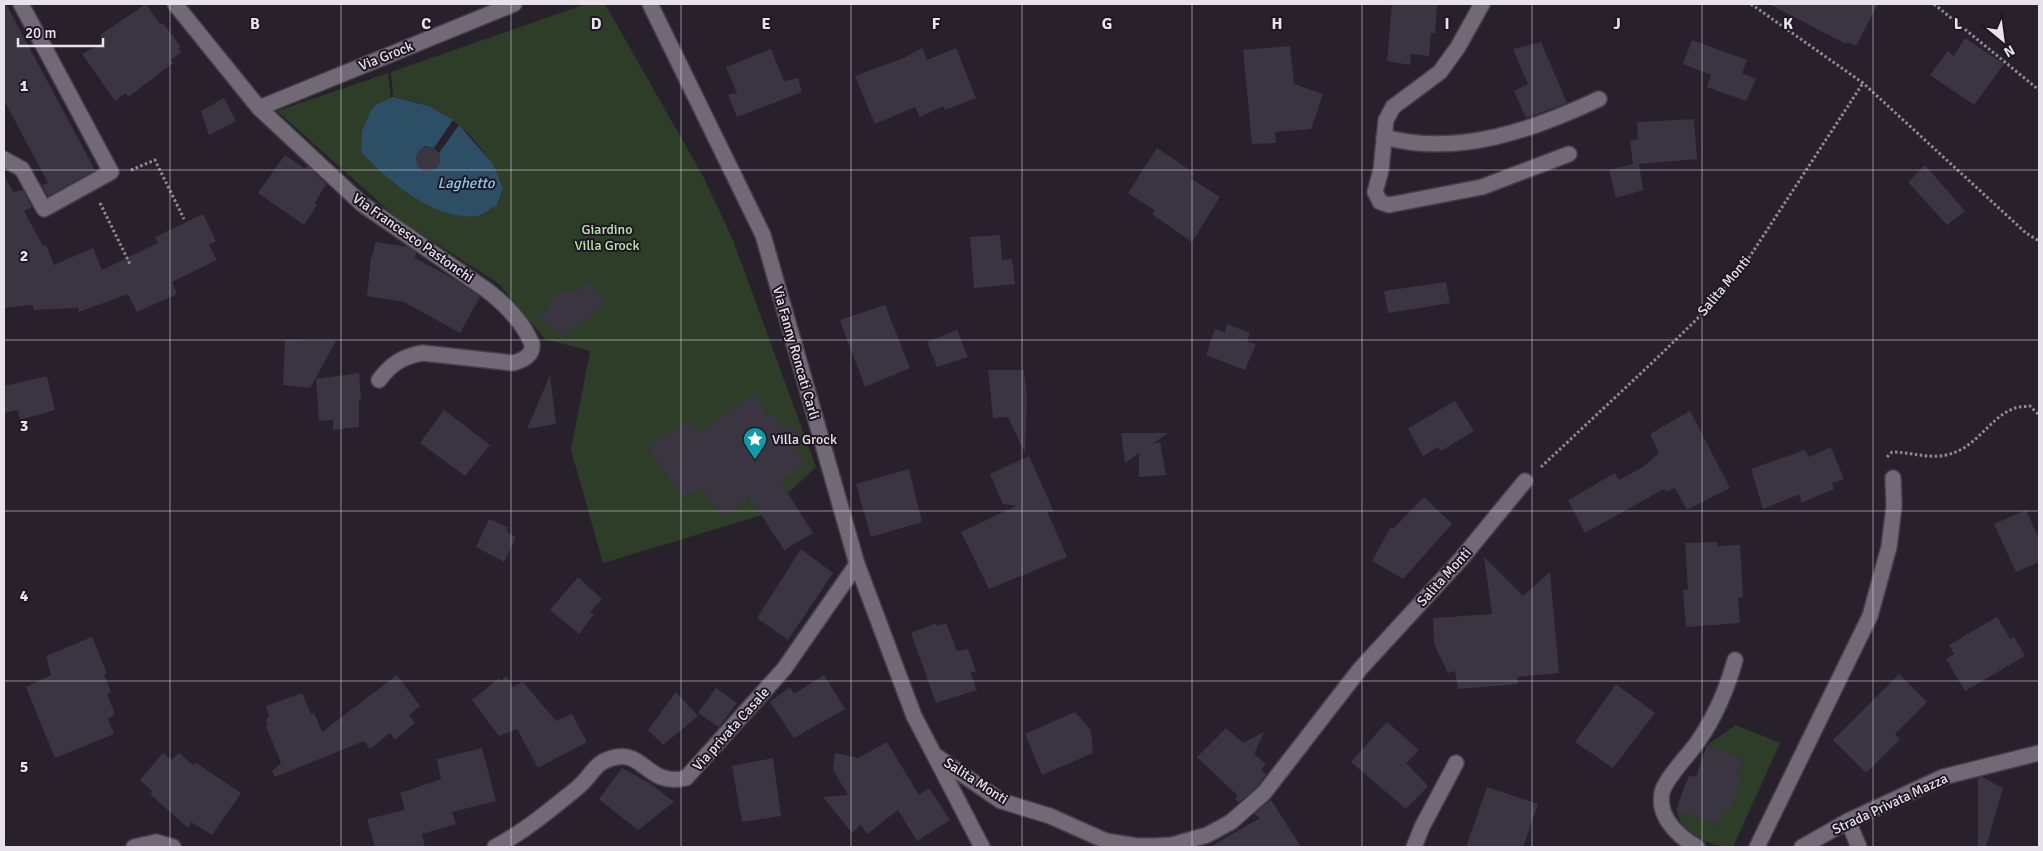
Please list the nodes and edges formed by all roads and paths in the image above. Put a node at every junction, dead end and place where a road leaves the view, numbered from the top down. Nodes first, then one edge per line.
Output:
1 (21, 4) edge
2 (175, 4) edge
3 (514, 4) edge
4 (650, 4) edge
5 (1482, 4) edge
6 (1751, 4) edge
7 (1934, 4) edge
8 (1863, 83) junction
9 (2039, 90) edge
10 (1599, 99) dead end
11 (259, 108) junction
12 (1384, 137) junction
13 (1569, 154) dead end
14 (4, 159) edge
15 (134, 170) dead end
16 (97, 197) dead end
17 (184, 219) dead end
18 (2039, 241) edge
19 (130, 264) dead end
20 (379, 380) dead end
21 (2039, 415) edge
22 (1893, 478) joint
23 (1525, 482) joint
24 (856, 564) junction
25 (1735, 660) dead end
26 (933, 753) junction
27 (2039, 753) edge
28 (1456, 763) dead end
29 (1848, 821) junction
30 (134, 847) edge
31 (173, 847) edge
32 (495, 847) edge
33 (982, 847) edge
34 (1414, 847) edge
35 (1697, 847) edge
36 (1757, 847) edge
37 (1802, 847) edge
38 (1859, 847) edge

1 - 14 street
2 - 11 street, Via Francesco Pastonchi
3 - 11 street, Via Grock
4 - 24 street, Via Fanny Roncati Carli
5 - 12 street
6 - 8 path
7 - 9 path
8 - 18 path
8 - 23 path, Salita Monti
10 - 12 street
11 - 20 street, Via Francesco Pastonchi
12 - 13 street
15 - 17 path
16 - 19 path
21 - 22 path
22 - 36 street
23 - 26 street, Salita Monti
24 - 26 street, Via Fanny Roncati Carli
24 - 32 street, Via privata Casale
25 - 35 street
26 - 33 street, Via Fanny Roncati Carli
27 - 29 street, Strada Privata Mazza
28 - 34 street
29 - 37 street, Strada Privata Mazza
29 - 38 street
30 - 31 street

